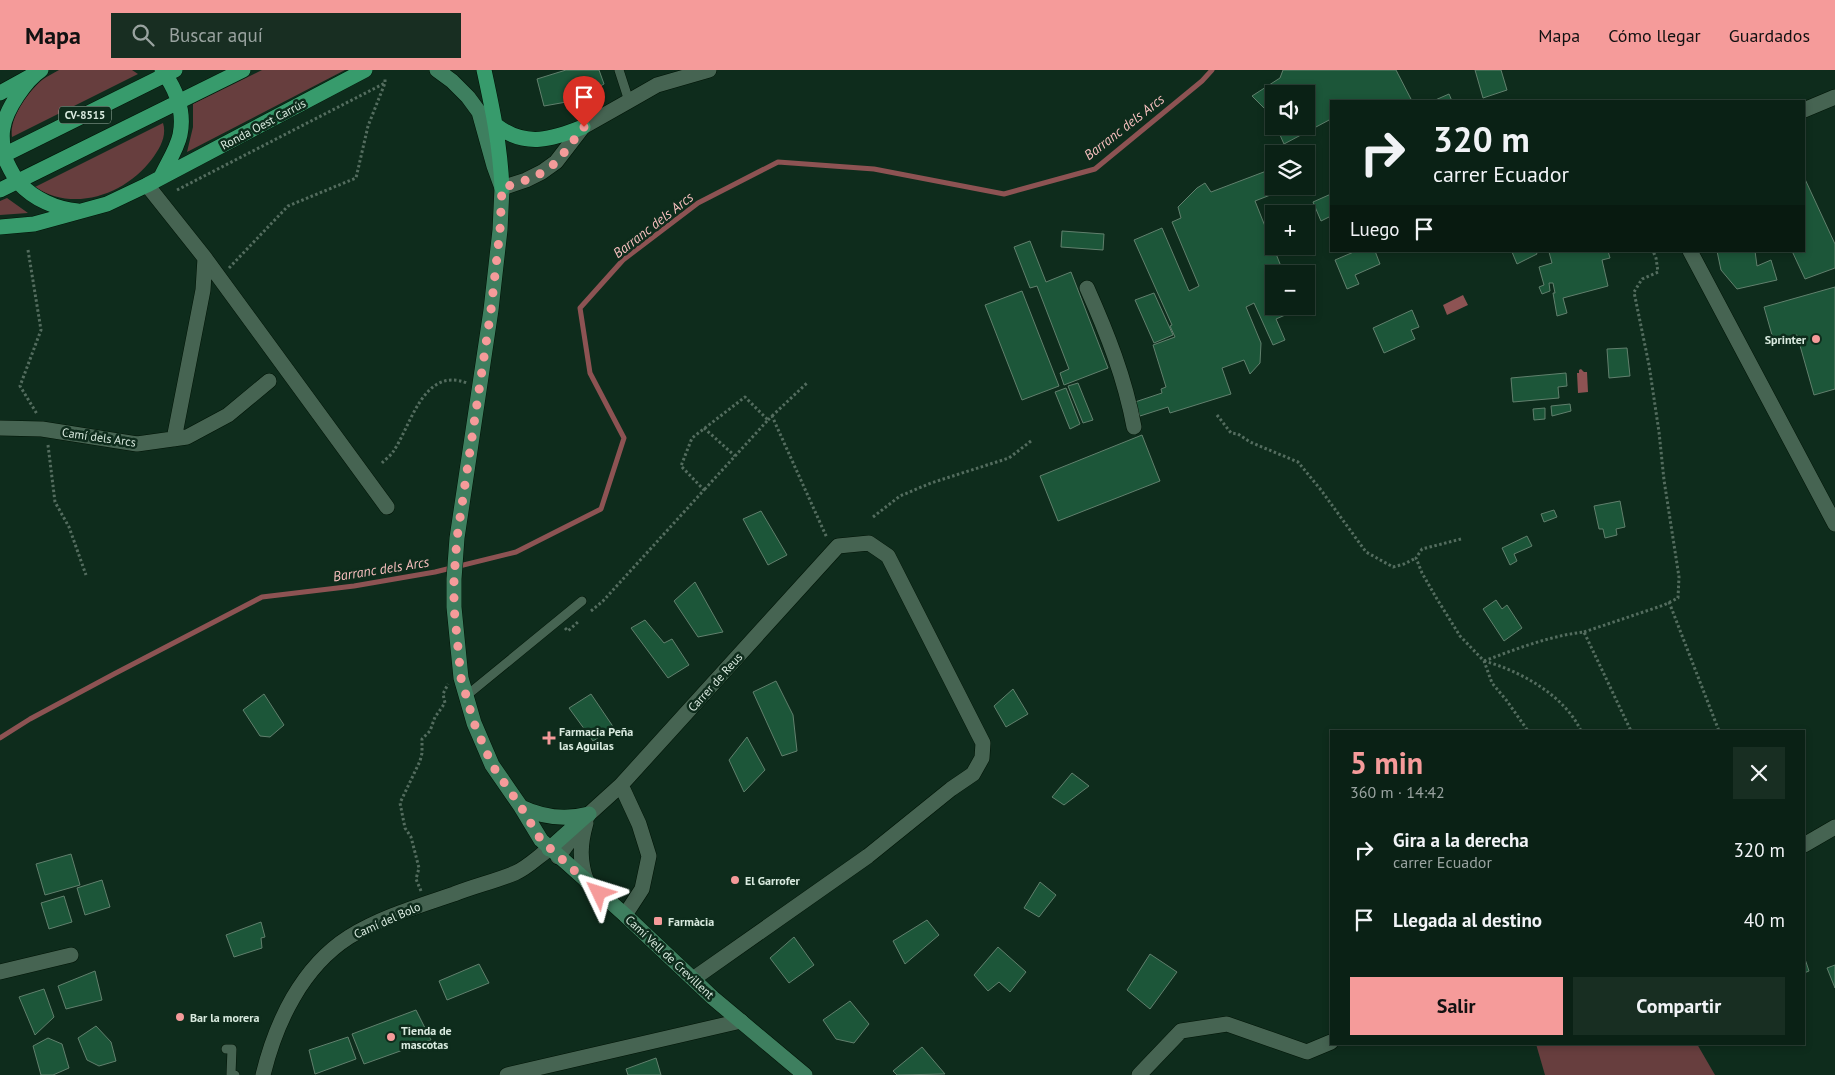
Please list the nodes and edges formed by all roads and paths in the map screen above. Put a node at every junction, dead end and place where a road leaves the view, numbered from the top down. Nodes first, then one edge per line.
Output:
1 (243, 70) edge
2 (365, 70) edge
3 (437, 70) edge
4 (484, 70) edge
5 (619, 70) edge
6 (709, 70) edge
7 (167, 72) edge
8 (37, 73) edge
9 (672, 75) edge
10 (385, 77) dead end
11 (386, 83) junction
12 (0, 93) edge
13 (1835, 96) edge
14 (629, 101) junction
15 (179, 102) junction
16 (1805, 110) edge
17 (496, 126) junction
18 (584, 127) junction
19 (1, 154) edge
20 (161, 178) junction
21 (18, 182) junction
22 (147, 185) junction
23 (502, 188) junction
24 (0, 190) edge
25 (177, 190) dead end
26 (84, 212) junction
27 (0, 226) edge
28 (28, 250) dead end
29 (1653, 252) edge
30 (1691, 252) edge
31 (205, 258) junction
32 (227, 270) dead end
33 (1087, 288) dead end
34 (269, 381) dead end
35 (807, 383) dead end
36 (479, 387) junction
37 (1217, 415) dead end
38 (772, 416) junction
39 (768, 420) junction
40 (1134, 427) dead end
41 (0, 428) edge
42 (704, 428) junction
43 (47, 430) junction
44 (174, 439) junction
45 (1031, 441) dead end
46 (735, 456) junction
47 (382, 464) dead end
48 (704, 490) junction
49 (387, 507) dead end
50 (873, 517) dead end
51 (1835, 524) edge
52 (1461, 539) dead end
53 (832, 542) junction
54 (1416, 558) junction
55 (86, 575) dead end
56 (582, 601) dead end
57 (1669, 602) junction
58 (589, 613) dead end
59 (582, 619) dead end
60 (556, 621) junction
61 (1584, 632) junction
62 (1484, 661) junction
63 (451, 680) dead end
64 (466, 696) junction
65 (1527, 730) edge
66 (1581, 730) edge
67 (1631, 730) edge
68 (1719, 730) edge
69 (622, 785) junction
70 (521, 807) junction
71 (589, 814) junction
72 (1835, 827) edge
73 (1805, 844) edge
74 (554, 853) junction
75 (587, 882) junction
76 (423, 896) dead end
77 (625, 915) junction
78 (71, 955) dead end
79 (0, 972) edge
80 (693, 979) junction
81 (741, 1021) junction
82 (1330, 1042) edge
83 (226, 1049) dead end
84 (235, 1075) edge
85 (263, 1075) edge
86 (506, 1075) edge
87 (805, 1075) edge
88 (1139, 1075) edge

1 - 15 main road, CV-8515
2 - 20 main road, Ronda Oest Carrús
3 - 23 street, Camí Vell de Crevillent
4 - 17 main road
5 - 14 lane
6 - 9 street
7 - 15 main road
7 - 19 main road, CV-8515
8 - 12 main road, Ronda Oest Carrús
8 - 19 main road, Ronda Oest Carrús
9 - 14 street
10 - 11 path
11 - 25 path
11 - 32 path
13 - 16 street
14 - 18 street
15 - 20 main road
15 - 21 main road, CV-8515
17 - 18 main road
17 - 23 main road
18 - 23 street
19 - 21 main road, Ronda Oest Carrús
20 - 22 main road, Ronda Oest Carrús
21 - 24 main road, CV-8515
21 - 26 main road, Ronda Oest Carrús
22 - 26 main road, Ronda Oest Carrús
22 - 31 street
23 - 36 street, Camí Vell de Crevillent
26 - 27 main road, Ronda Oest Carrús
28 - 43 path
29 - 57 path
30 - 51 street
31 - 44 street
31 - 49 street
33 - 40 street
34 - 44 street, Camí dels Arcs
35 - 38 path
36 - 47 path
36 - 64 street, Camí Vell de Crevillent
37 - 54 path
38 - 39 path
38 - 53 path
39 - 42 path
39 - 46 path
41 - 43 street, Camí dels Arcs
42 - 46 path
42 - 48 path
43 - 44 street, Camí dels Arcs
43 - 55 path
45 - 50 path
46 - 48 path
48 - 58 path
52 - 54 path
53 - 69 street, Carrer de Reus
53 - 80 street
54 - 62 path
56 - 60 lane
57 - 61 path
57 - 68 path
59 - 60 path
60 - 64 lane
61 - 62 path
61 - 67 path
62 - 65 path
62 - 66 path
63 - 76 path
64 - 70 street, Camí Vell de Crevillent
69 - 71 street, Carrer de Reus
69 - 77 street
70 - 71 street
70 - 74 street, Camí Vell de Crevillent
71 - 74 street
71 - 75 street
72 - 73 street
74 - 75 street, Camí Vell de Crevillent
74 - 85 street, Camí del Bolo
75 - 77 street, Camí Vell de Crevillent
77 - 80 street, Camí Vell de Crevillent
78 - 79 street
80 - 81 street, Camí Vell de Crevillent
81 - 86 street
81 - 87 street, Camí Vell de Crevillent
82 - 88 street
83 - 84 lane

